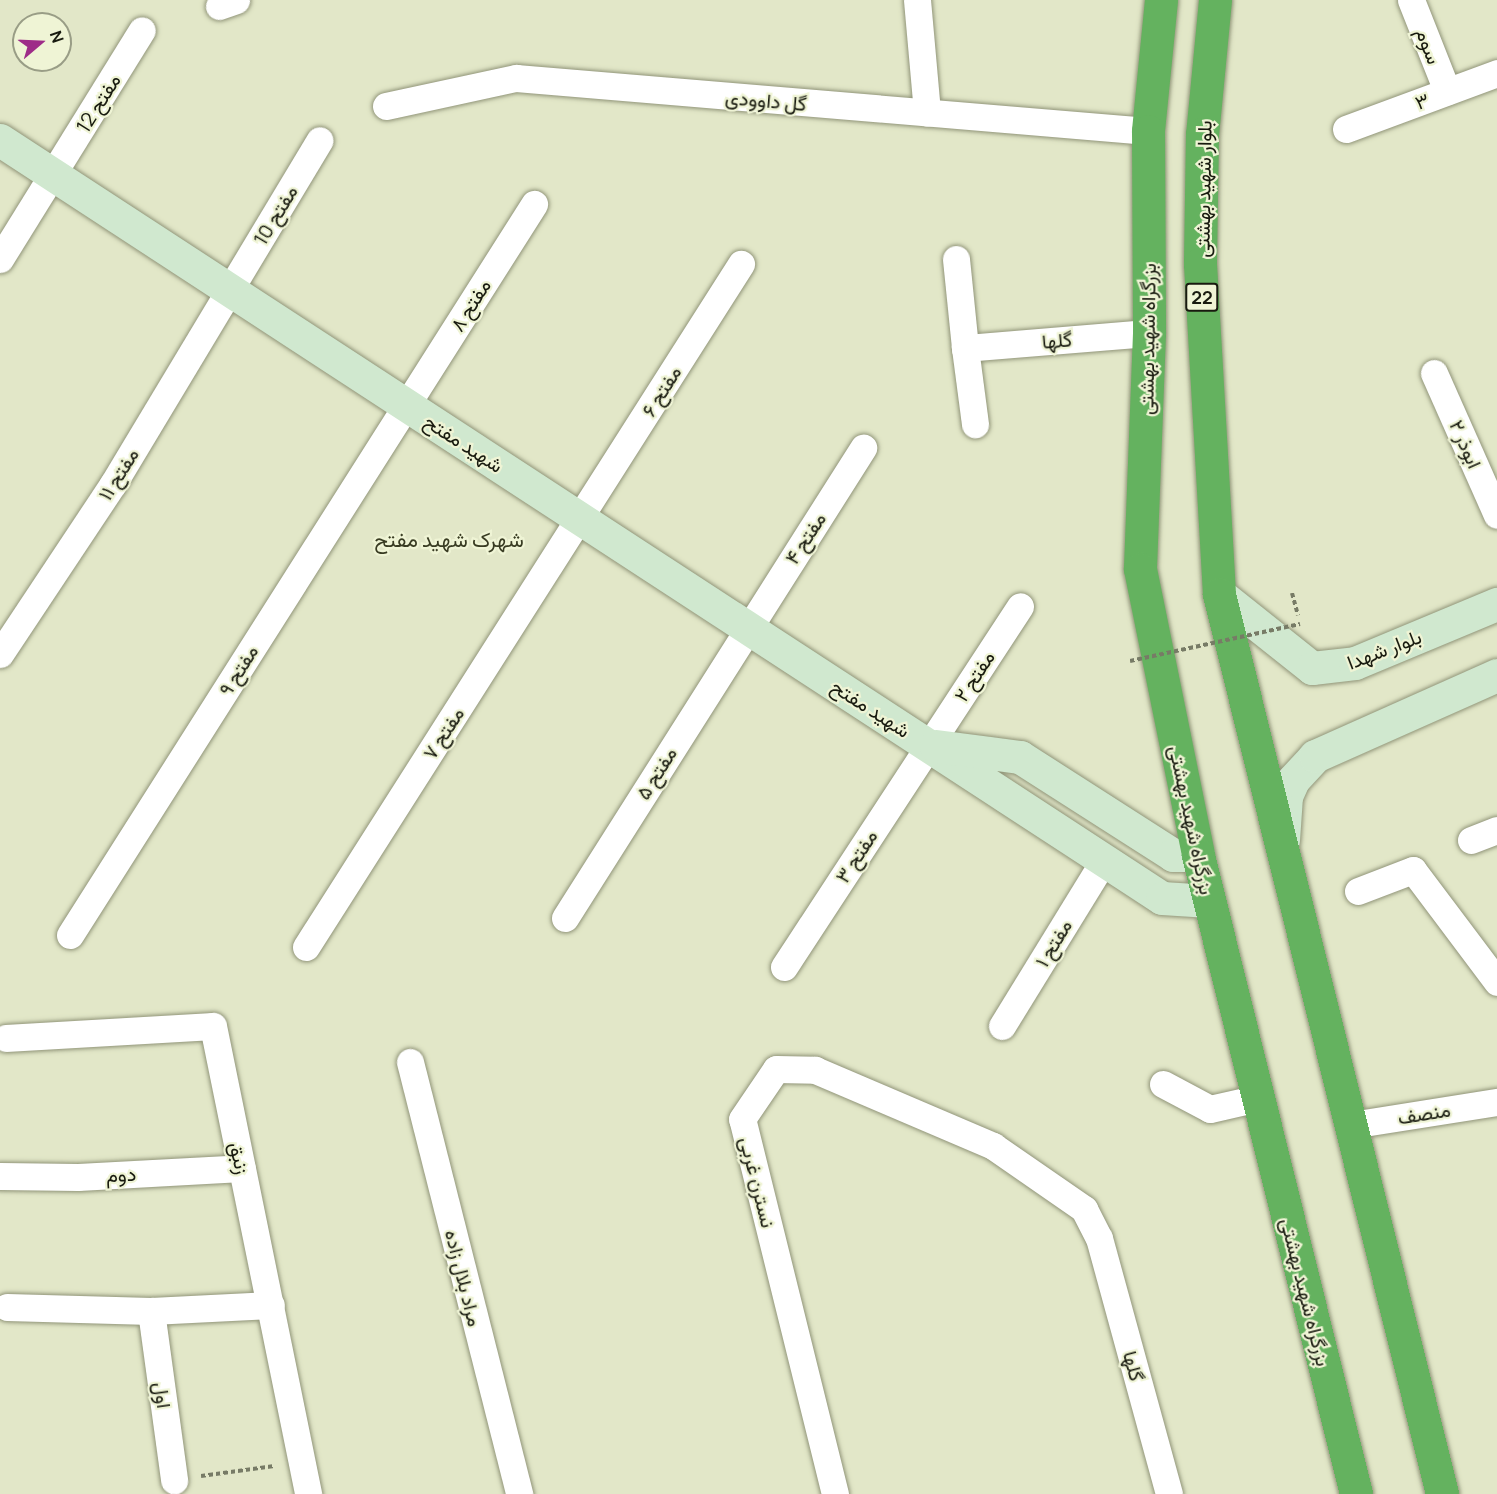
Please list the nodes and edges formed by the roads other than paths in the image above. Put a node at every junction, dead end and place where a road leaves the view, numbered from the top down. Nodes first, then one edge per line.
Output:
1 (916, 0) edge
2 (1161, 0) edge
3 (1215, 0) edge
4 (1412, 0) edge
5 (142, 30) dead end
6 (1497, 73) edge
7 (1447, 91) junction
8 (386, 106) dead end
9 (927, 113) junction
10 (1346, 129) dead end
11 (1148, 131) junction
12 (0, 140) edge
13 (320, 140) dead end
14 (53, 175) junction
15 (534, 204) dead end
16 (0, 259) edge
17 (956, 259) dead end
18 (741, 264) dead end
19 (230, 290) junction
20 (1149, 333) junction
21 (965, 348) junction
22 (1434, 373) dead end
23 (406, 405) junction
24 (975, 424) dead end
25 (862, 448) dead end
26 (1497, 515) edge
27 (580, 519) junction
28 (1219, 594) junction
29 (1497, 604) edge
30 (1020, 606) dead end
31 (747, 627) junction
32 (0, 654) edge
33 (1497, 675) edge
34 (928, 745) junction
35 (1497, 830) edge
36 (1472, 840) dead end
37 (1283, 851) junction
38 (1198, 855) junction
39 (1104, 860) junction
40 (1358, 891) dead end
41 (1209, 901) junction
42 (565, 918) dead end
43 (70, 935) dead end
44 (306, 947) dead end
45 (784, 967) dead end
46 (1497, 982) edge
47 (1002, 1026) dead end
48 (6, 1038) dead end
49 (410, 1062) dead end
50 (1163, 1084) dead end
51 (1258, 1098) junction
52 (1497, 1102) edge
53 (1351, 1125) junction
54 (242, 1168) junction
55 (0, 1176) edge
56 (1099, 1238) joint
57 (271, 1305) junction
58 (7, 1307) dead end
59 (151, 1311) junction
60 (174, 1480) road end
61 (308, 1494) edge
62 (519, 1494) edge
63 (835, 1494) edge
64 (1169, 1494) edge
65 (1356, 1494) edge
66 (1442, 1494) edge

1 - 9 street
2 - 11 highway
3 - 28 highway, بلوار شهید بهشتی / 22
4 - 7 street, سوم
5 - 14 street, مفتح 12
6 - 7 street, ۳
7 - 10 street, ۳
8 - 9 street, گل داوودی
9 - 11 street, گل داوودی
11 - 20 highway, بزرگراه شهید بهشتی
12 - 14 street, شهید مفتح
13 - 19 street, مفتح 10
14 - 16 street, مفتح 12
14 - 19 street, شهید مفتح
15 - 23 street, مفتح ۸
17 - 21 street
18 - 27 street, مفتح ۶
19 - 23 street, شهید مفتح
19 - 32 street, مفتح ۱۱
20 - 21 street, گلها
20 - 38 highway, بزرگراه شهید بهشتی
21 - 24 street
22 - 26 street, ابوذر ۲
23 - 27 street, شهید مفتح
23 - 43 street, مفتح ۹
25 - 31 street, مفتح ۴
27 - 31 street, شهید مفتح
27 - 44 street, مفتح ۷
28 - 29 street, بلوار شهدا
28 - 37 highway
30 - 34 street, مفتح ۲
31 - 34 street, شهید مفتح
31 - 42 street, مفتح ۵
33 - 37 street
34 - 38 street, شهید مفتح
34 - 39 street, شهید مفتح
34 - 45 street, مفتح ۳
35 - 36 street
37 - 53 highway
38 - 41 highway, بزرگراه شهید بهشتی
39 - 41 street, شهید مفتح
39 - 47 street, مفتح ۱
40 - 46 street
41 - 51 highway, بزرگراه شهید بهشتی
48 - 54 street, زنبق
49 - 62 street, مراد بلال زاده
50 - 51 street
51 - 65 highway, بزرگراه شهید بهشتی
52 - 53 street, منصف
53 - 66 highway
54 - 55 street, دوم
54 - 57 street, زنبق
56 - 63 street, نسترن غربی
56 - 64 street, گلها
57 - 59 street
57 - 61 street, زنبق
58 - 59 street
59 - 60 street, اول

